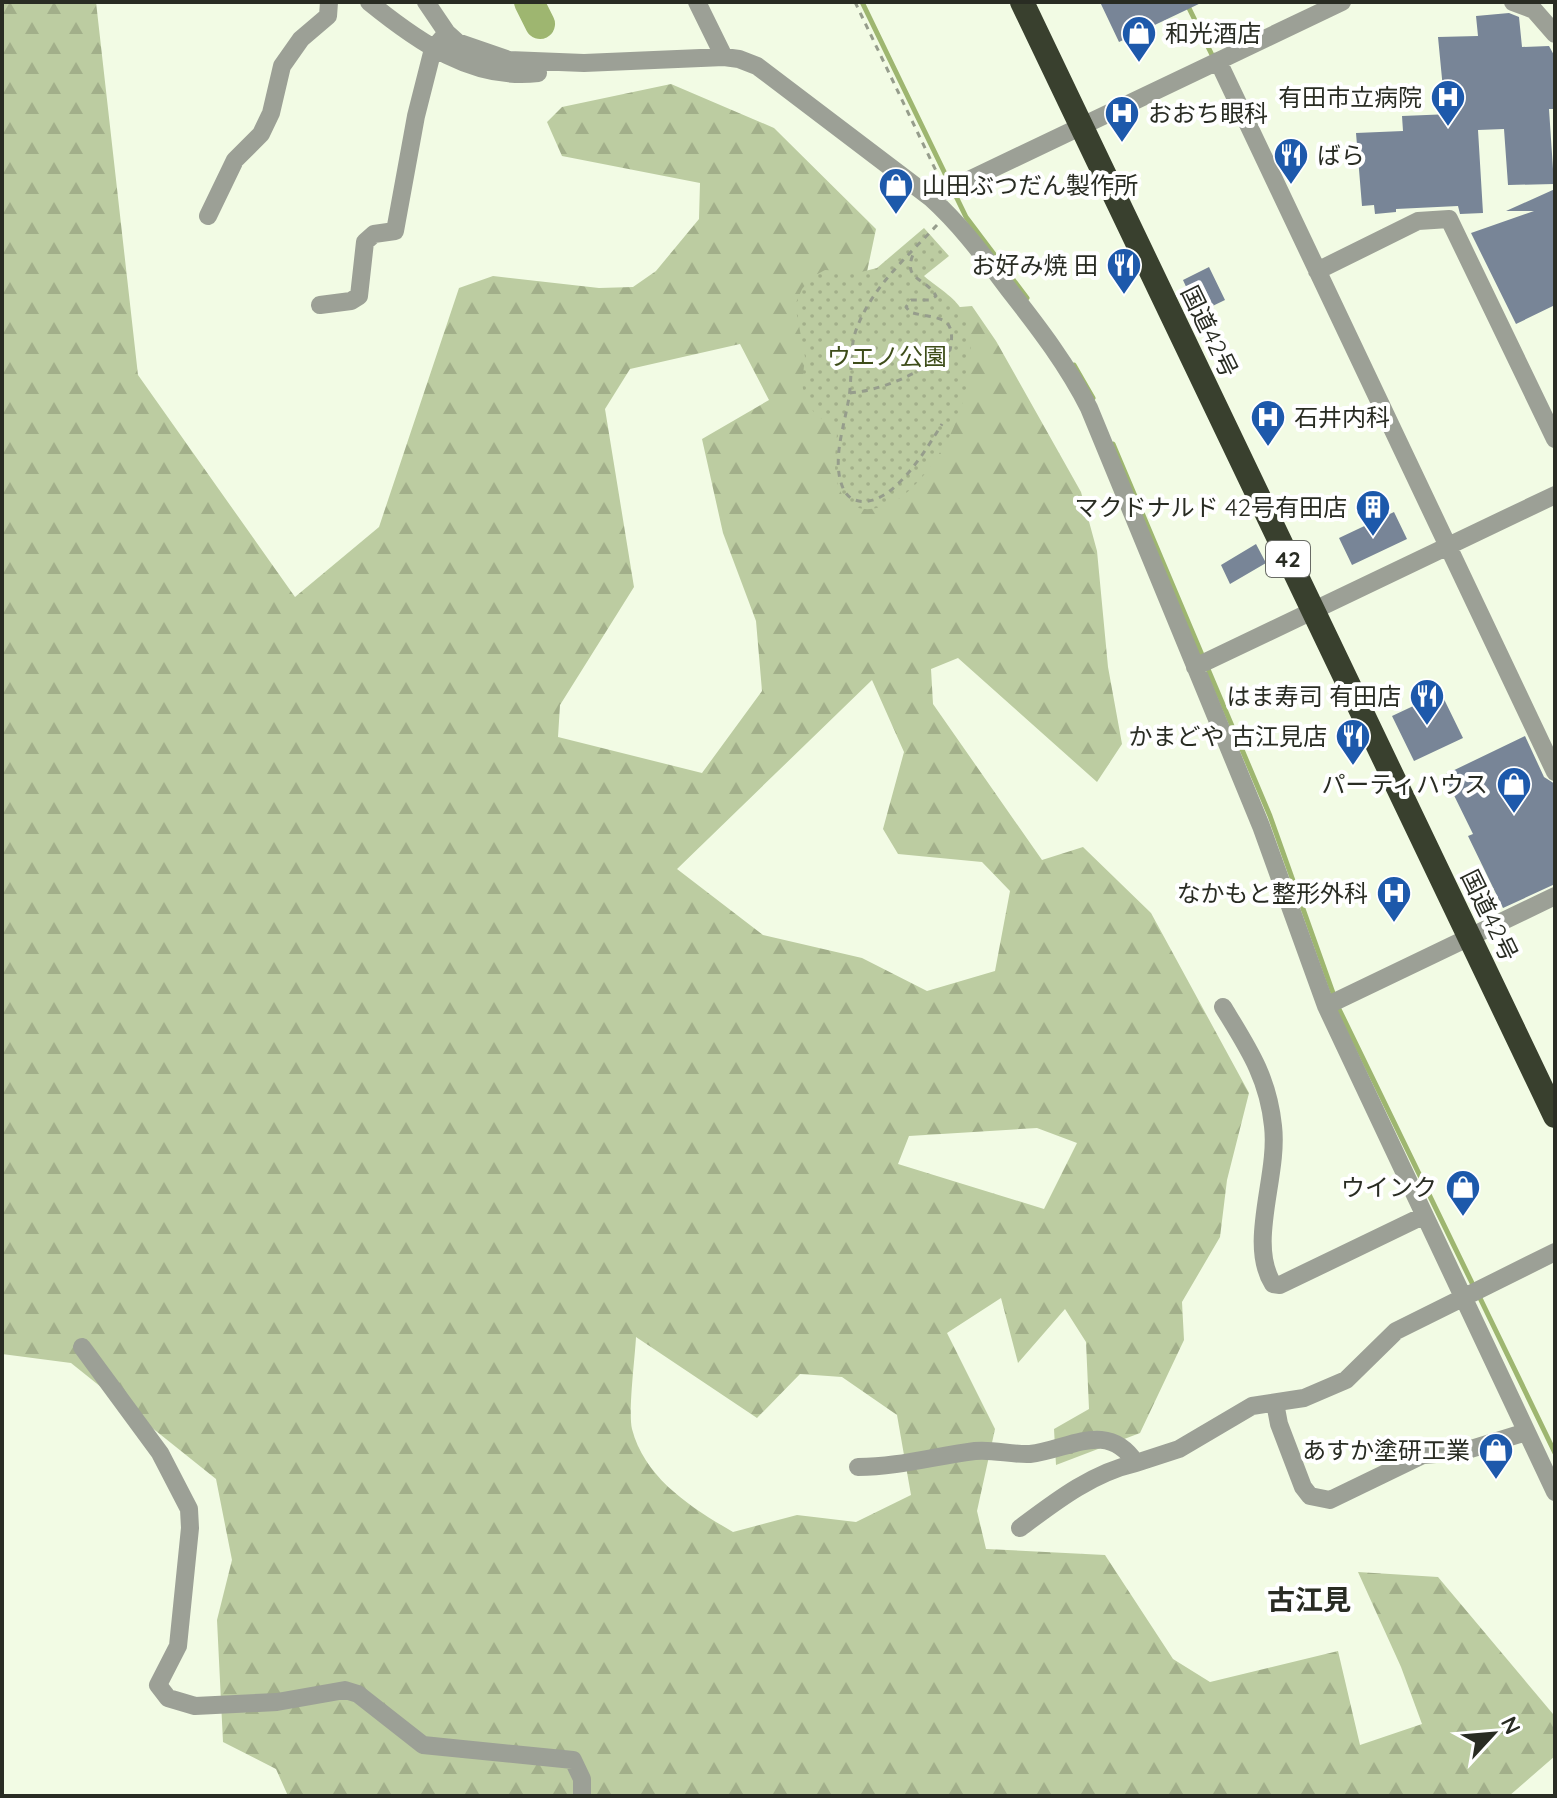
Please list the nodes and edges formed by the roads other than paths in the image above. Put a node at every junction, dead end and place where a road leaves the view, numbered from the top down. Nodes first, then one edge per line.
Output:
1 (329, 2) edge
2 (369, 2) edge
3 (426, 2) edge
4 (697, 2) edge
5 (1022, 2) edge
6 (1342, 2) edge
7 (1513, 2) edge
8 (447, 33) junction
9 (1555, 34) edge
10 (433, 49) junction
11 (724, 57) junction
12 (1218, 61) junction
13 (584, 63) junction
14 (1082, 127) junction
15 (938, 194) junction
16 (208, 216) dead end
17 (1317, 271) junction
18 (320, 305) dead end
19 (1555, 439) edge
20 (1555, 495) edge
21 (1447, 546) junction
22 (1312, 610) junction
23 (1195, 667) junction
24 (1555, 772) edge
25 (1555, 896) edge
26 (1469, 937) junction
27 (1326, 1006) junction
28 (1223, 1007) dead end
29 (1553, 1105) edge
30 (1423, 1216) junction
31 (1555, 1252) edge
32 (1462, 1297) junction
33 (82, 1347) dead end
34 (1275, 1403) junction
35 (1526, 1432) junction
36 (1136, 1463) junction
37 (858, 1467) dead end
38 (1555, 1492) edge
39 (1020, 1528) dead end
40 (582, 1796) edge

1 - 16 street
2 - 10 street
3 - 8 street
4 - 11 street
5 - 14 highway, 国道42号 / 42
6 - 12 street
7 - 9 street
8 - 10 street
8 - 13 street
10 - 13 street
10 - 18 street
11 - 13 street
11 - 15 street
12 - 14 street
12 - 17 street
14 - 15 street
14 - 22 highway, 国道42号 / 42
15 - 23 street
17 - 19 street
17 - 21 street
20 - 21 street
21 - 22 street
21 - 24 street
22 - 23 street
22 - 26 highway, 国道42号 / 42
23 - 27 street
25 - 26 street
26 - 27 street
26 - 29 highway, 国道42号 / 42
27 - 30 street
28 - 30 street
30 - 32 street
31 - 32 street
32 - 34 street
32 - 35 street
33 - 40 street
34 - 35 street
34 - 36 street
35 - 38 street
36 - 37 street
36 - 39 street

